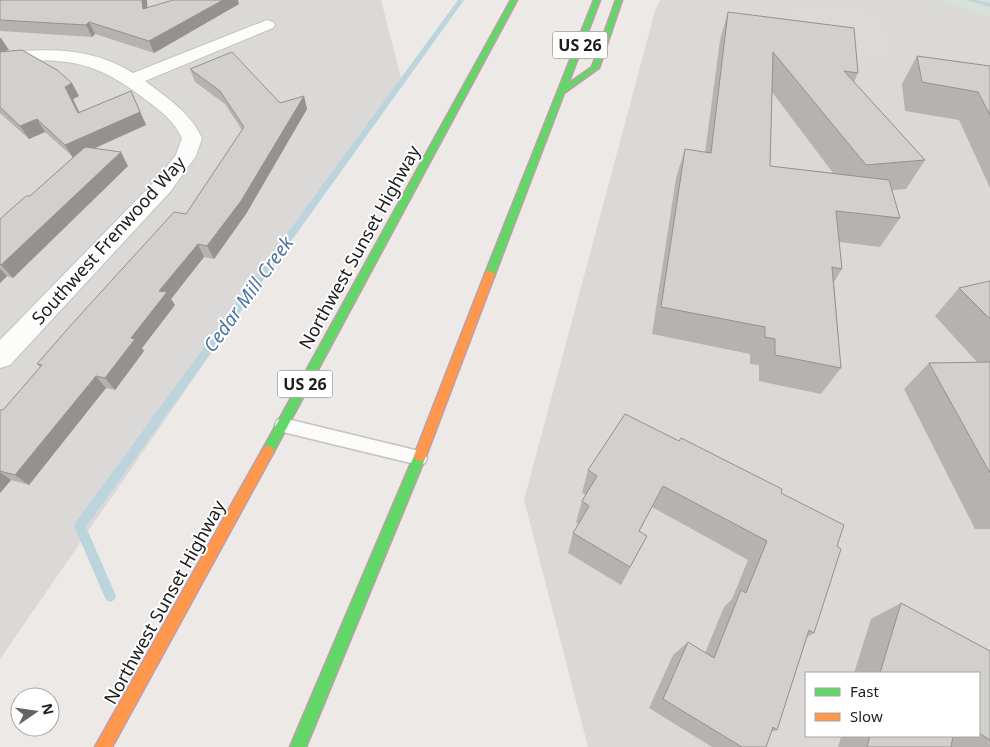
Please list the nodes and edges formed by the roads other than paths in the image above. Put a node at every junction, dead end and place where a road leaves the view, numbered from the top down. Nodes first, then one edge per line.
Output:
1 (498, 0) edge
2 (514, 0) edge
3 (597, 0) edge
4 (619, 0) edge
5 (503, 19) junction
6 (267, 25) dead end
7 (0, 58) edge
8 (133, 79) junction
9 (563, 90) junction
10 (0, 357) edge
11 (283, 424) junction
12 (419, 458) junction
13 (103, 747) edge
14 (298, 747) edge

1 - 5 highway
2 - 5 highway, Northwest Sunset Highway / US 26
3 - 9 highway, US 26
4 - 9 highway
5 - 11 highway, Northwest Sunset Highway / US 26
6 - 8 street
7 - 8 street, Southwest Frenwood Way
8 - 10 street, Southwest Frenwood Way
9 - 12 highway, US 26
11 - 12 lane
11 - 13 highway, Northwest Sunset Highway / US 26
12 - 14 highway, US 26

